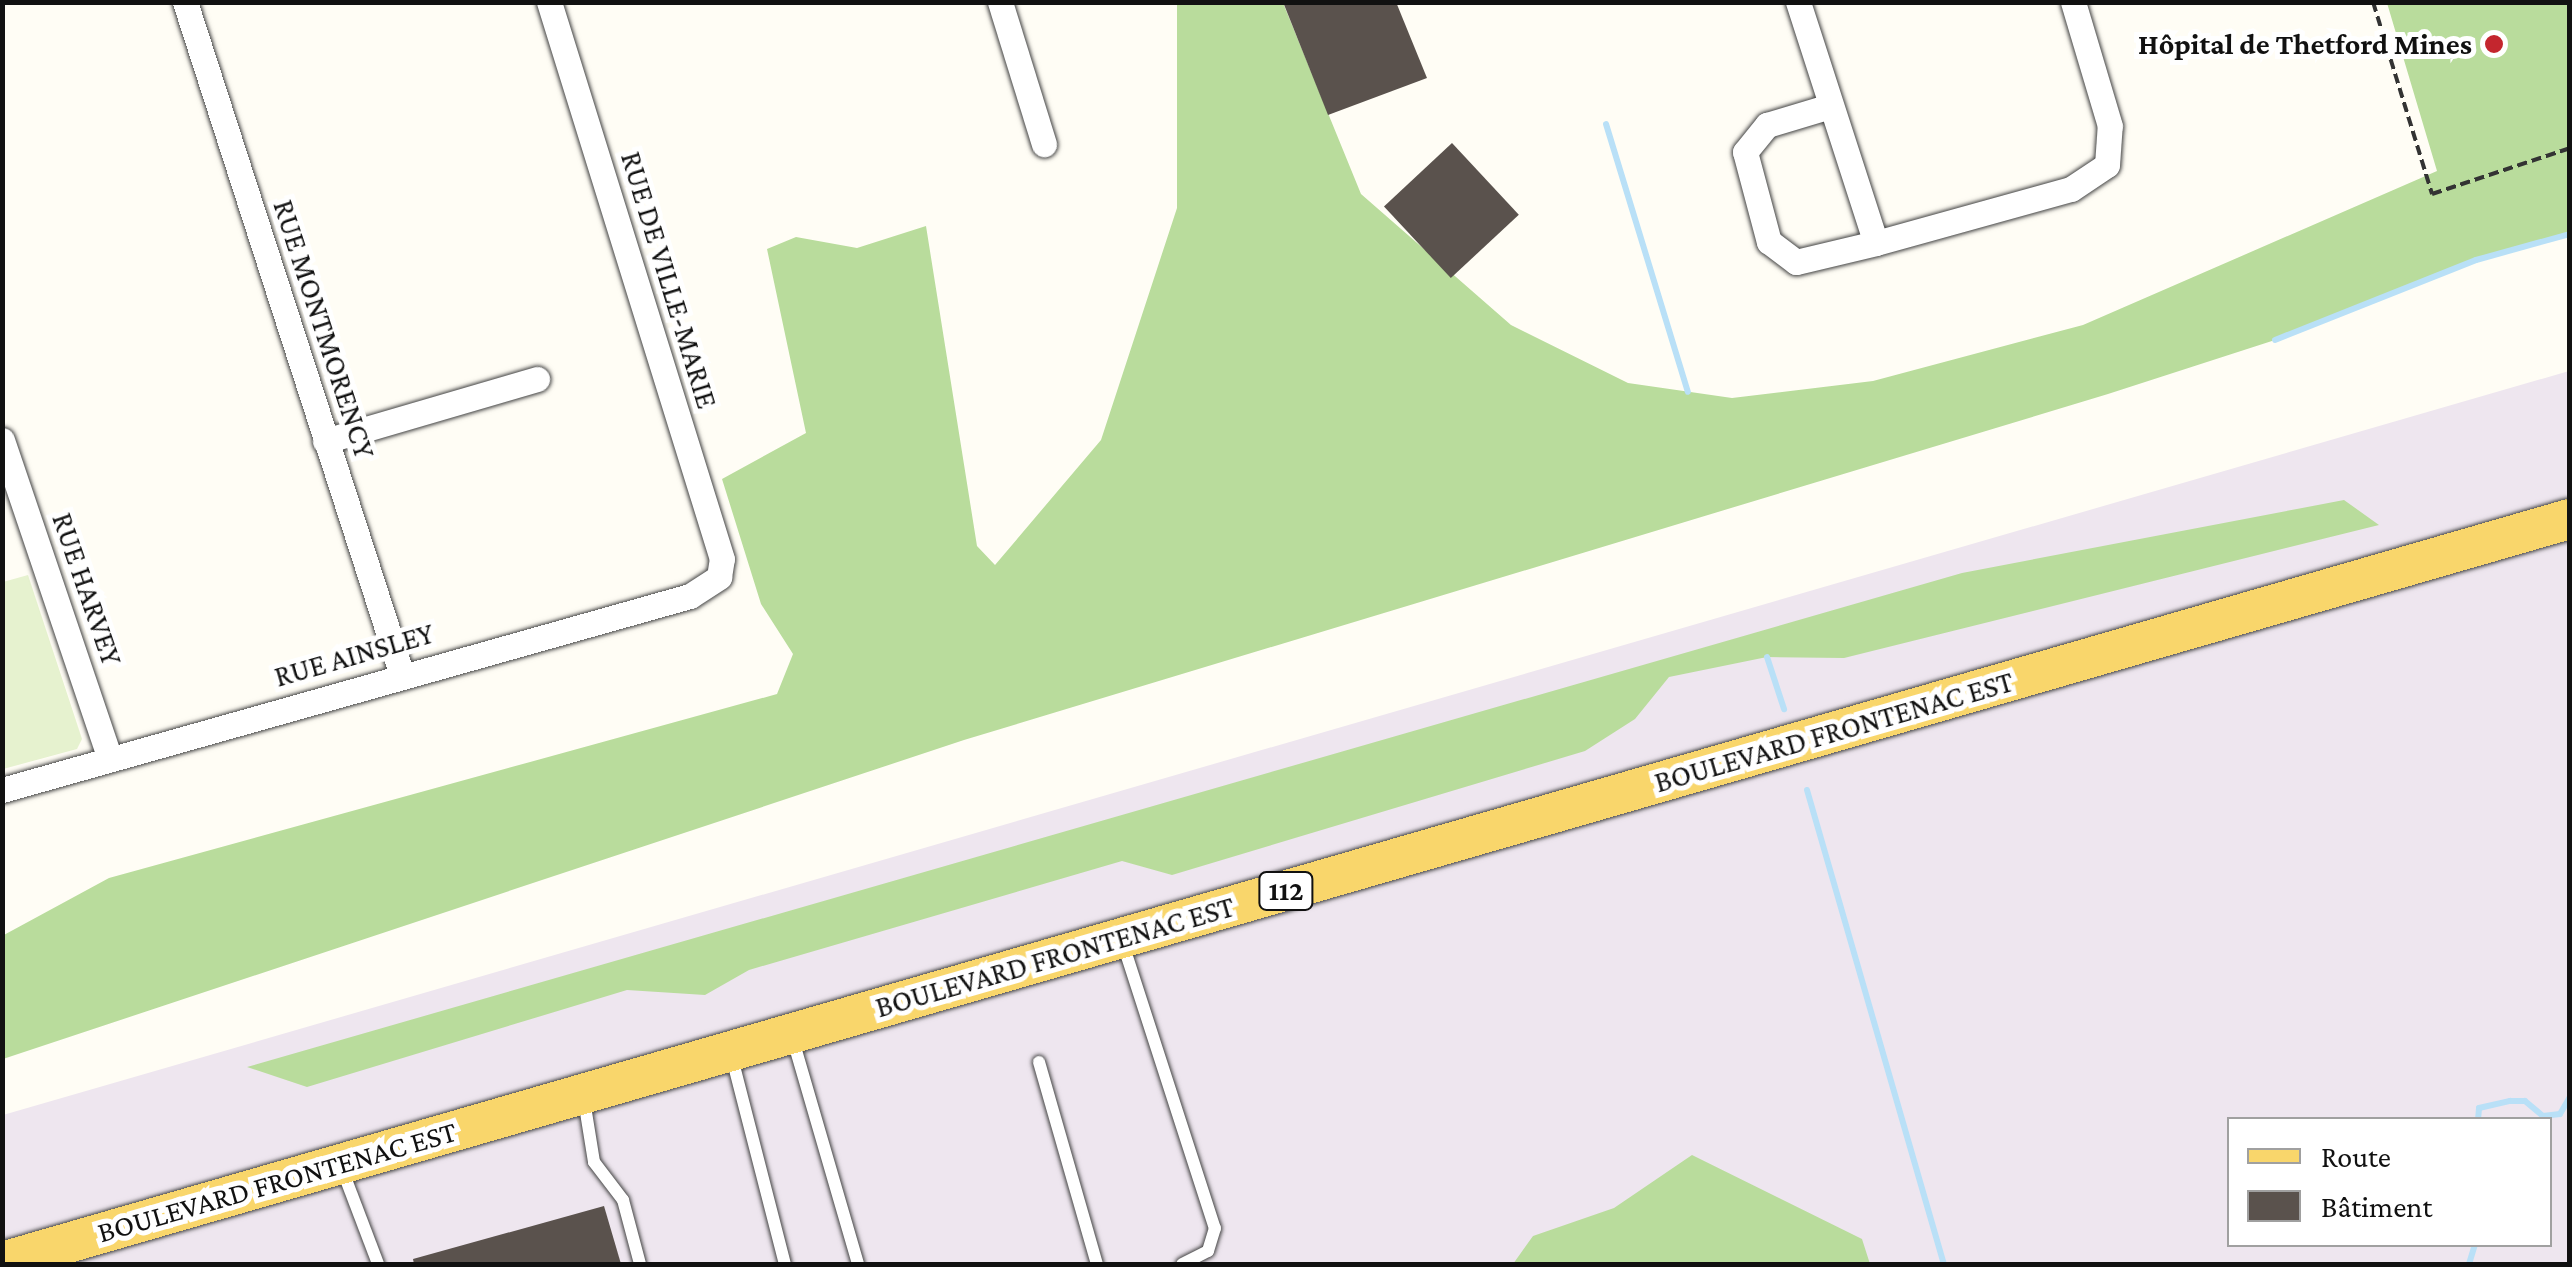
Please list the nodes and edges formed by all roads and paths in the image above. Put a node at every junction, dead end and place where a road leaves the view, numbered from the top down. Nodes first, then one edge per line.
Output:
1 (184, 2) edge
2 (549, 2) edge
3 (1000, 2) edge
4 (1798, 2) edge
5 (2073, 2) edge
6 (2373, 2) edge
7 (1830, 106) junction
8 (1044, 144) dead end
9 (2570, 148) edge
10 (1876, 243) junction
11 (537, 379) dead end
12 (2, 440) edge
13 (325, 441) junction
14 (2570, 518) edge
15 (719, 577) joint
16 (402, 675) junction
17 (110, 759) junction
18 (2, 790) edge
19 (1121, 939) junction
20 (790, 1033) junction
21 (730, 1050) junction
22 (1040, 1062) dead end
23 (583, 1093) junction
24 (340, 1162) junction
25 (2, 1262) edge
26 (378, 1264) edge
27 (640, 1264) edge
28 (785, 1264) edge
29 (858, 1264) edge
30 (1097, 1264) edge
31 (1182, 1264) edge

1 - 13 street, RUE MONTMORENCY
2 - 15 street, RUE DE VILLE-MARIE
3 - 8 street
4 - 7 street
5 - 10 street
6 - 9 path
7 - 10 street
7 - 10 street
11 - 13 street
12 - 17 street, RUE HARVEY
13 - 16 street, RUE MONTMORENCY
14 - 19 main road, BOULEVARD FRONTENAC EST / 112
15 - 16 street, RUE AINSLEY
16 - 17 street, RUE AINSLEY
17 - 18 street, RUE AINSLEY
19 - 20 main road, BOULEVARD FRONTENAC EST / 112
19 - 31 lane
20 - 21 main road, BOULEVARD FRONTENAC EST / 112
20 - 29 lane
21 - 23 main road, BOULEVARD FRONTENAC EST / 112
21 - 28 lane
22 - 30 lane
23 - 24 main road, BOULEVARD FRONTENAC EST / 112
23 - 27 lane
24 - 25 main road, BOULEVARD FRONTENAC EST / 112
24 - 26 lane

